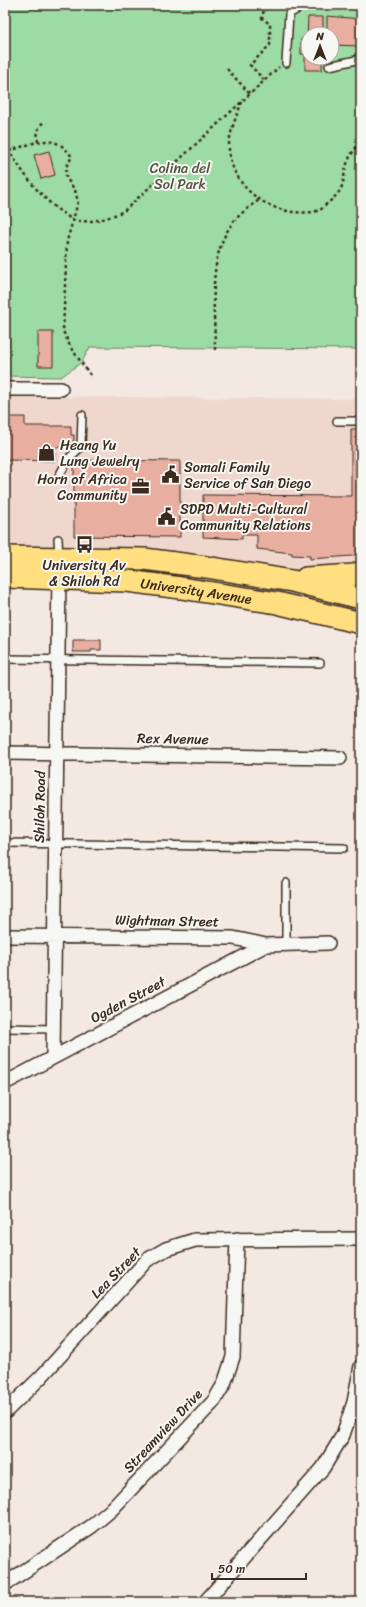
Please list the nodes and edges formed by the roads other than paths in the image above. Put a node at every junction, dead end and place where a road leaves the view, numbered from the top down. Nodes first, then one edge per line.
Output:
1 (305, 5) edge
2 (361, 59) edge
3 (286, 63) dead end
4 (340, 64) edge
5 (5, 389) edge
6 (61, 389) dead end
7 (82, 415) dead end
8 (337, 421) dead end
9 (361, 421) edge
10 (59, 476) dead end
11 (58, 548) junction
12 (5, 557) edge
13 (361, 572) edge
14 (5, 577) edge
15 (59, 579) junction
16 (292, 581) junction
17 (361, 598) edge
18 (361, 624) edge
19 (5, 659) edge
20 (58, 659) junction
21 (320, 663) dead end
22 (5, 753) edge
23 (57, 754) junction
24 (340, 758) dead end
25 (5, 843) edge
26 (56, 843) junction
27 (344, 848) dead end
28 (286, 884) dead end
29 (5, 936) edge
30 (54, 936) junction
31 (328, 943) dead end
32 (286, 944) junction
33 (266, 945) junction
34 (5, 1028) edge
35 (53, 1029) junction
36 (53, 1057) junction
37 (5, 1083) edge
38 (237, 1239) junction
39 (361, 1239) edge
40 (361, 1366) edge
41 (5, 1412) edge
42 (5, 1584) edge
43 (205, 1602) edge

1 - 3 lane
2 - 4 lane
5 - 6 street
7 - 10 lane
8 - 9 lane
11 - 12 main road, University Avenue
11 - 15 street, Shiloh Road
11 - 16 main road, University Avenue
13 - 16 main road
14 - 15 main road, University Avenue
15 - 18 main road, University Avenue
15 - 20 street, Shiloh Road
16 - 17 main road, University Avenue
19 - 20 lane
20 - 21 lane
20 - 23 street, Shiloh Road
22 - 23 street, Rex Avenue
23 - 24 street, Rex Avenue
23 - 26 street, Shiloh Road
25 - 26 lane
26 - 27 lane
26 - 30 street, Shiloh Road
28 - 32 lane
29 - 30 street, Wightman Street
30 - 33 street, Wightman Street
30 - 35 street, Shiloh Road
31 - 32 street, Wightman Street
32 - 33 street, Wightman Street
33 - 36 street, Ogden Street
34 - 35 lane
35 - 36 street, Shiloh Road
36 - 37 street, Ogden Street
38 - 39 street, Lea Street
38 - 41 street, Lea Street
38 - 42 street, Streamview Drive
40 - 43 street

